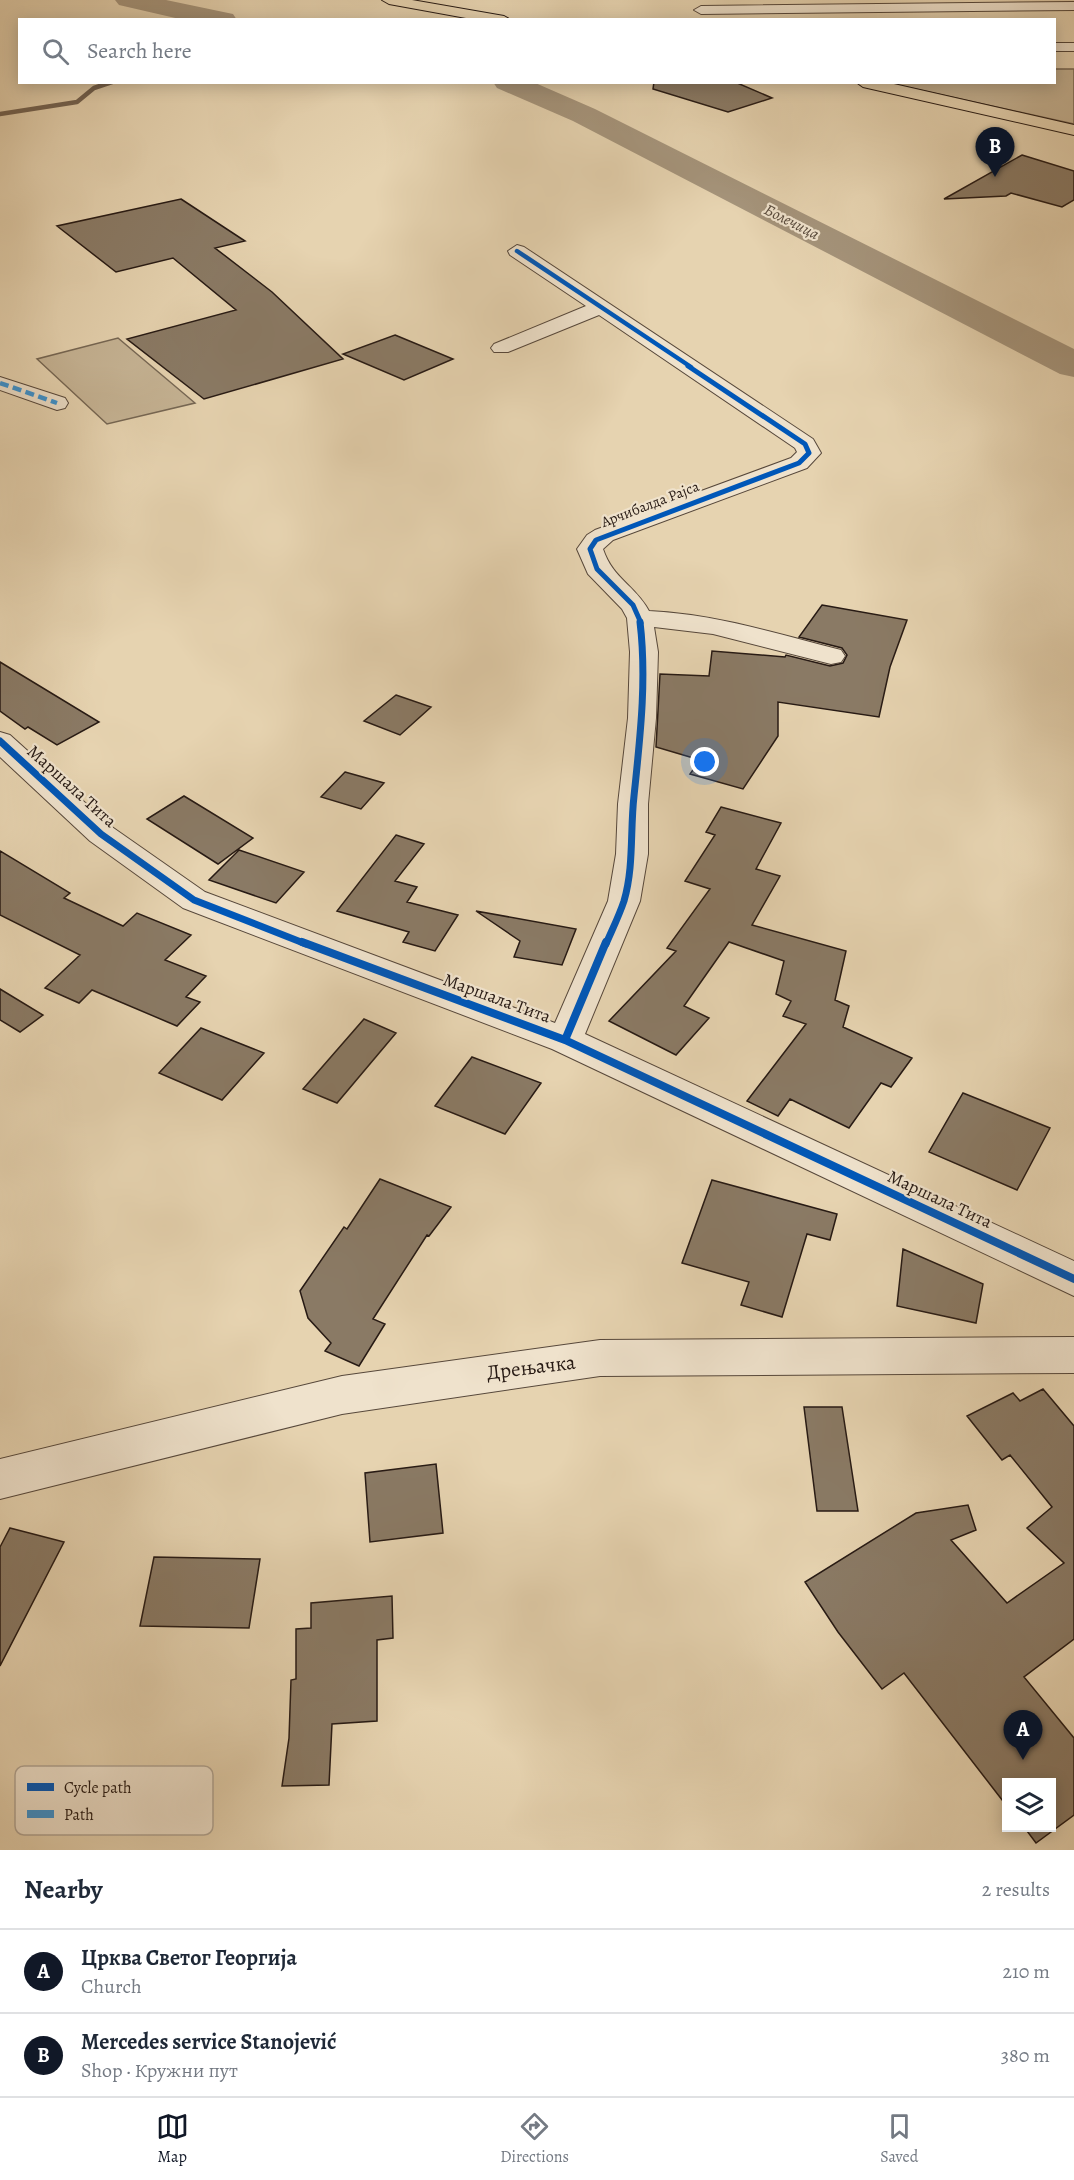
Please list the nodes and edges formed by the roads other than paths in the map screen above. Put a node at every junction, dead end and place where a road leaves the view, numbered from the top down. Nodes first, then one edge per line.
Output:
1 (388, 0) edge
2 (1074, 6) edge
3 (706, 10) edge
4 (492, 18) edge
5 (1056, 33) edge
6 (1074, 33) edge
7 (1056, 47) edge
8 (1074, 47) edge
9 (872, 84) edge
10 (1074, 130) edge
11 (517, 251) dead end
12 (598, 308) junction
13 (501, 348) dead end
14 (0, 383) edge
15 (57, 403) dead end
16 (640, 618) junction
17 (831, 656) dead end
18 (0, 741) edge
19 (565, 1040) junction
20 (1074, 1279) edge
21 (1074, 1355) edge
22 (0, 1479) edge

1 - 4 main road
2 - 3 street
5 - 6 street
7 - 8 street
9 - 10 main road
11 - 12 street, Арчибалда Рајса
12 - 13 street
12 - 16 street, Арчибалда Рајса
14 - 15 street
16 - 17 street
16 - 19 street
18 - 19 street, Маршала Тита
19 - 20 street, Маршала Тита
21 - 22 street, Дрењачка

